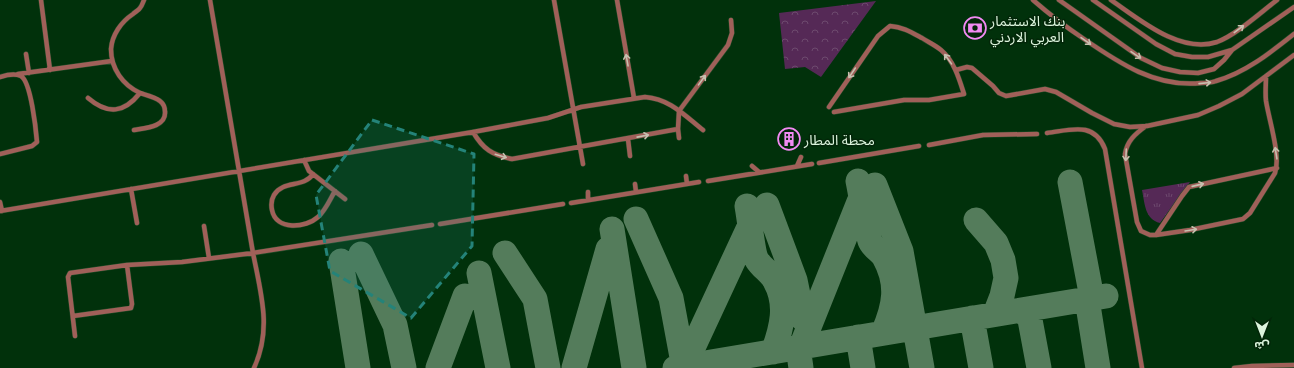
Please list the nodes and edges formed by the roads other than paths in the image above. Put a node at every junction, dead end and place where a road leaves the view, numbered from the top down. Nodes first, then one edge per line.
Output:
1 (41, 0) edge
2 (144, 0) edge
3 (210, 0) edge
4 (554, 0) edge
5 (617, 0) edge
6 (1033, 0) edge
7 (1059, 0) edge
8 (1093, 0) edge
9 (1111, 0) edge
10 (1277, 0) edge
11 (1294, 7) edge
12 (731, 20) dead end
13 (1294, 34) edge
14 (1232, 50) junction
15 (26, 54) dead end
16 (1294, 55) edge
17 (112, 61) junction
18 (50, 70) junction
19 (956, 70) junction
20 (29, 73) junction
21 (15, 75) junction
22 (1266, 76) junction
23 (0, 77) edge
24 (140, 93) junction
25 (88, 98) dead end
26 (634, 98) junction
27 (829, 107) dead end
28 (573, 109) junction
29 (679, 111) junction
30 (834, 112) dead end
31 (1147, 126) junction
32 (678, 129) junction
33 (134, 130) dead end
34 (703, 130) dead end
35 (473, 132) junction
36 (1047, 133) dead end
37 (1038, 134) dead end
38 (679, 138) dead end
39 (628, 139) junction
40 (929, 145) dead end
41 (919, 146) dead end
42 (580, 147) junction
43 (0, 154) edge
44 (630, 156) dead end
45 (801, 157) dead end
46 (304, 160) junction
47 (819, 163) dead end
48 (583, 164) dead end
49 (812, 164) dead end
50 (752, 166) dead end
51 (797, 166) junction
52 (1276, 168) junction
53 (239, 171) junction
54 (759, 172) junction
55 (313, 174) junction
56 (686, 176) dead end
57 (708, 181) dead end
58 (700, 182) dead end
59 (635, 184) dead end
60 (687, 184) junction
61 (130, 189) junction
62 (335, 191) junction
63 (588, 192) dead end
64 (636, 192) junction
65 (345, 199) dead end
66 (588, 200) junction
67 (0, 202) edge
68 (571, 203) dead end
69 (563, 204) dead end
70 (1, 211) edge
71 (137, 224) dead end
72 (440, 224) dead end
73 (432, 225) dead end
74 (204, 226) dead end
75 (1156, 235) junction
76 (253, 254) junction
77 (209, 258) junction
78 (127, 265) junction
79 (73, 316) junction
80 (75, 336) dead end
81 (1294, 365) edge
82 (254, 368) edge
83 (1142, 368) edge
84 (1234, 368) edge

1 - 18 lane
2 - 17 lane
3 - 53 lane
4 - 28 lane
26 -> 5 lane
6 -> 13 lane
7 -> 14 lane
8 - 14 lane
9 -> 10 lane
11 - 14 lane
29 -> 12 lane
15 - 20 lane
16 - 22 lane
17 - 18 lane
17 - 24 lane
18 - 20 lane
19 -> 27 lane
19 - 30 lane
19 - 31 lane
20 - 21 lane
21 - 23 lane
21 - 43 lane
22 - 31 lane
52 -> 22 lane
24 - 25 lane
24 - 33 lane
26 - 28 lane
26 - 29 lane
28 - 35 lane
28 - 42 lane
29 - 32 lane
29 - 34 lane
31 -> 75 lane
32 - 38 lane
39 -> 32 lane
35 -> 42 lane
35 - 46 lane
36 - 83 lane
37 - 40 lane
39 - 42 lane
39 - 44 lane
41 - 47 lane
42 - 48 lane
45 - 51 lane
46 - 53 lane
46 - 55 lane
49 - 51 lane
50 - 54 lane
51 - 54 lane
75 -> 52 lane
75 -> 52 lane
53 - 61 lane
53 - 76 lane
54 - 57 lane
55 - 62 lane
55 - 62 lane
56 - 60 lane
58 - 60 lane
59 - 64 lane
60 - 64 lane
61 - 70 lane
61 - 71 lane
62 - 65 lane
63 - 66 lane
64 - 66 lane
66 - 68 lane
67 - 70 lane
69 - 72 lane
73 - 76 lane
74 - 77 lane
76 - 77 lane
76 - 82 lane
77 - 78 lane
78 - 79 lane
78 - 79 lane
79 - 80 lane
81 - 84 lane

